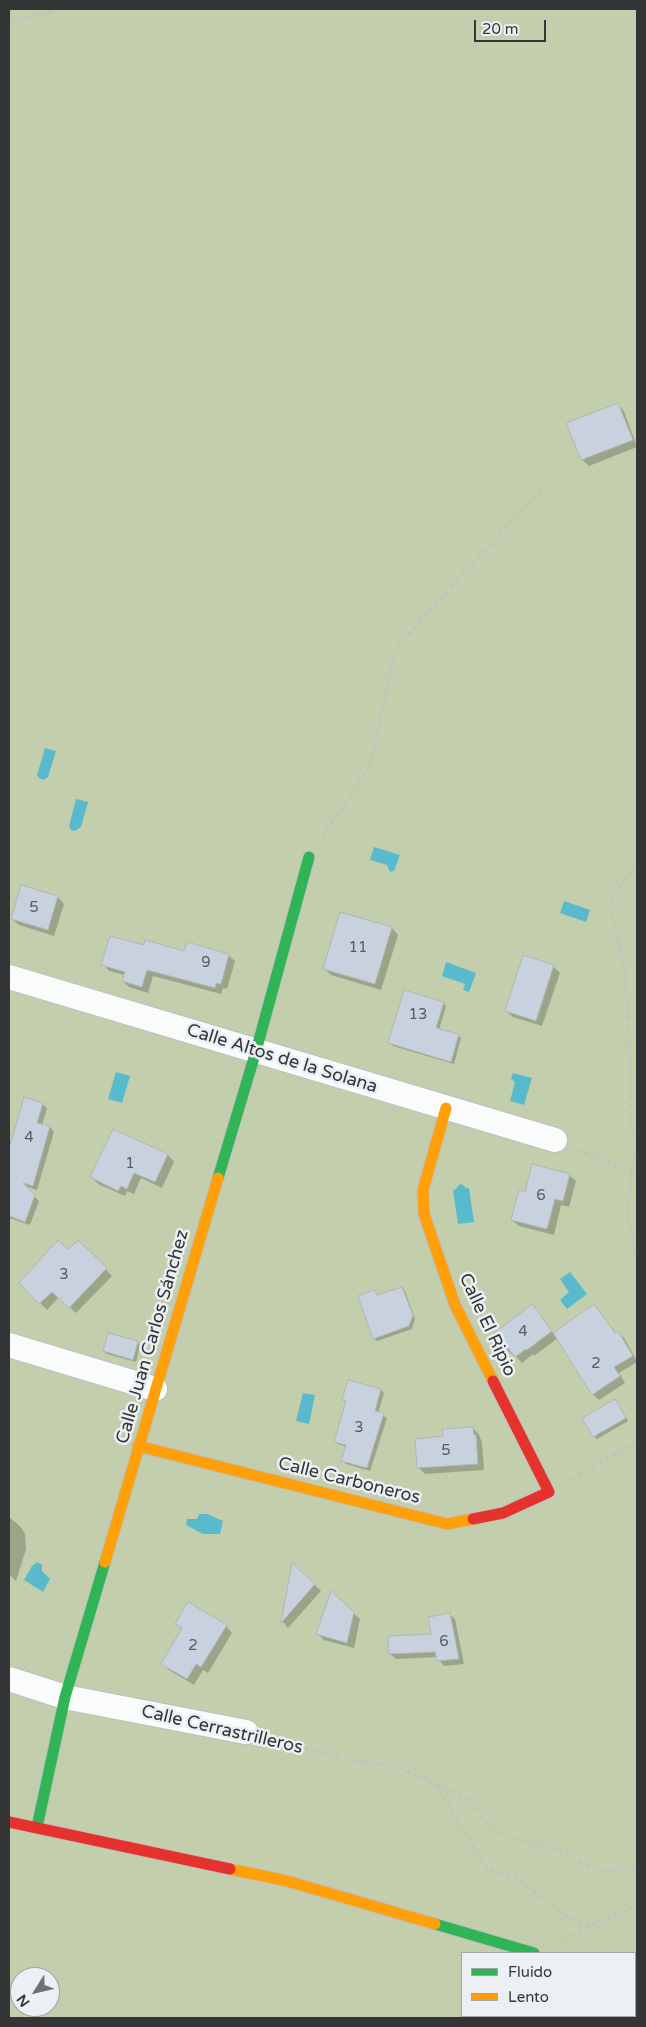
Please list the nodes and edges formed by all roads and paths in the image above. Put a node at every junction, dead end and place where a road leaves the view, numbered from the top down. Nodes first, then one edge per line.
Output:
1 (54, 9) edge
2 (9, 22) edge
3 (542, 489) dead end
4 (309, 858) joint
5 (637, 867) edge
6 (9, 977) edge
7 (256, 1051) junction
8 (446, 1108) junction
9 (637, 1138) edge
10 (555, 1140) joint
11 (637, 1146) edge
12 (630, 1173) junction
13 (637, 1260) edge
14 (9, 1345) edge
15 (155, 1389) junction
16 (637, 1442) edge
17 (138, 1446) junction
18 (549, 1492) junction
19 (9, 1679) edge
20 (65, 1696) junction
21 (246, 1732) joint
22 (434, 1782) junction
23 (9, 1822) edge
24 (37, 1828) junction
25 (637, 1870) edge
26 (637, 1906) edge
27 (589, 1926) junction
28 (550, 1949) dead end
29 (531, 1952) edge

1 - 2 path
3 - 4 path
4 - 7 street, Calle Juan Carlos Sánchez
5 - 9 path
6 - 7 street, Calle Altos de la Solana
7 - 8 street, Calle Altos de la Solana
7 - 15 street, Calle Juan Carlos Sánchez
8 - 10 street, Calle Altos de la Solana
8 - 18 street, Calle El Ripio
10 - 12 path
11 - 12 path
12 - 13 path
14 - 15 street
15 - 17 street, Calle Juan Carlos Sánchez
16 - 18 path
17 - 18 street, Calle Carboneros
17 - 20 street, Calle Juan Carlos Sánchez
19 - 20 street, Calle Cerrastrilleros
20 - 21 street, Calle Cerrastrilleros
20 - 24 street, Calle Juan Carlos Sánchez
21 - 22 path, Calle Cerrastrilleros
22 - 25 path, Calle Cerrastrilleros
22 - 27 path
23 - 24 street
24 - 29 street
26 - 27 path
27 - 28 path

